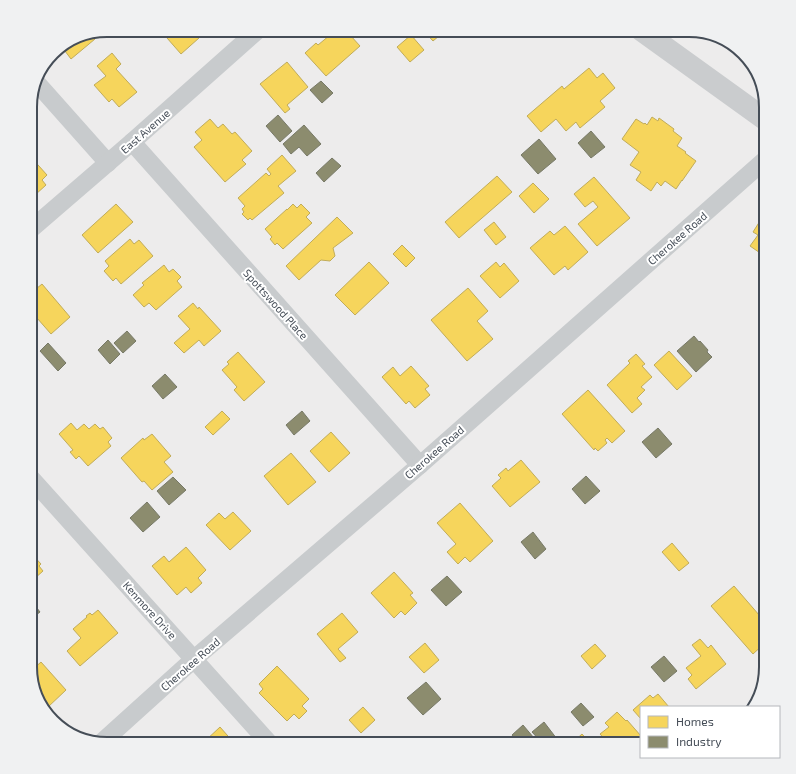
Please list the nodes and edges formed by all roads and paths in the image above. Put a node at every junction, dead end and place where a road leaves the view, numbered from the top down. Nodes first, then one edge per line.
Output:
1 (250, 37) edge
2 (651, 37) edge
3 (40, 86) edge
4 (759, 115) edge
5 (132, 142) junction
6 (108, 163) junction
7 (759, 165) edge
8 (37, 224) edge
9 (420, 465) junction
10 (37, 485) edge
11 (194, 659) junction
12 (108, 737) edge
13 (264, 737) edge

1 - 5 street, East Avenue
2 - 4 main road
3 - 6 street
5 - 6 street, East Avenue
5 - 9 street, Spottswood Place
6 - 8 street, East Avenue
7 - 9 street, Cherokee Road
9 - 11 street, Cherokee Road
10 - 11 street, Kenmore Drive
11 - 12 street, Cherokee Road
11 - 13 street, Kenmore Drive

